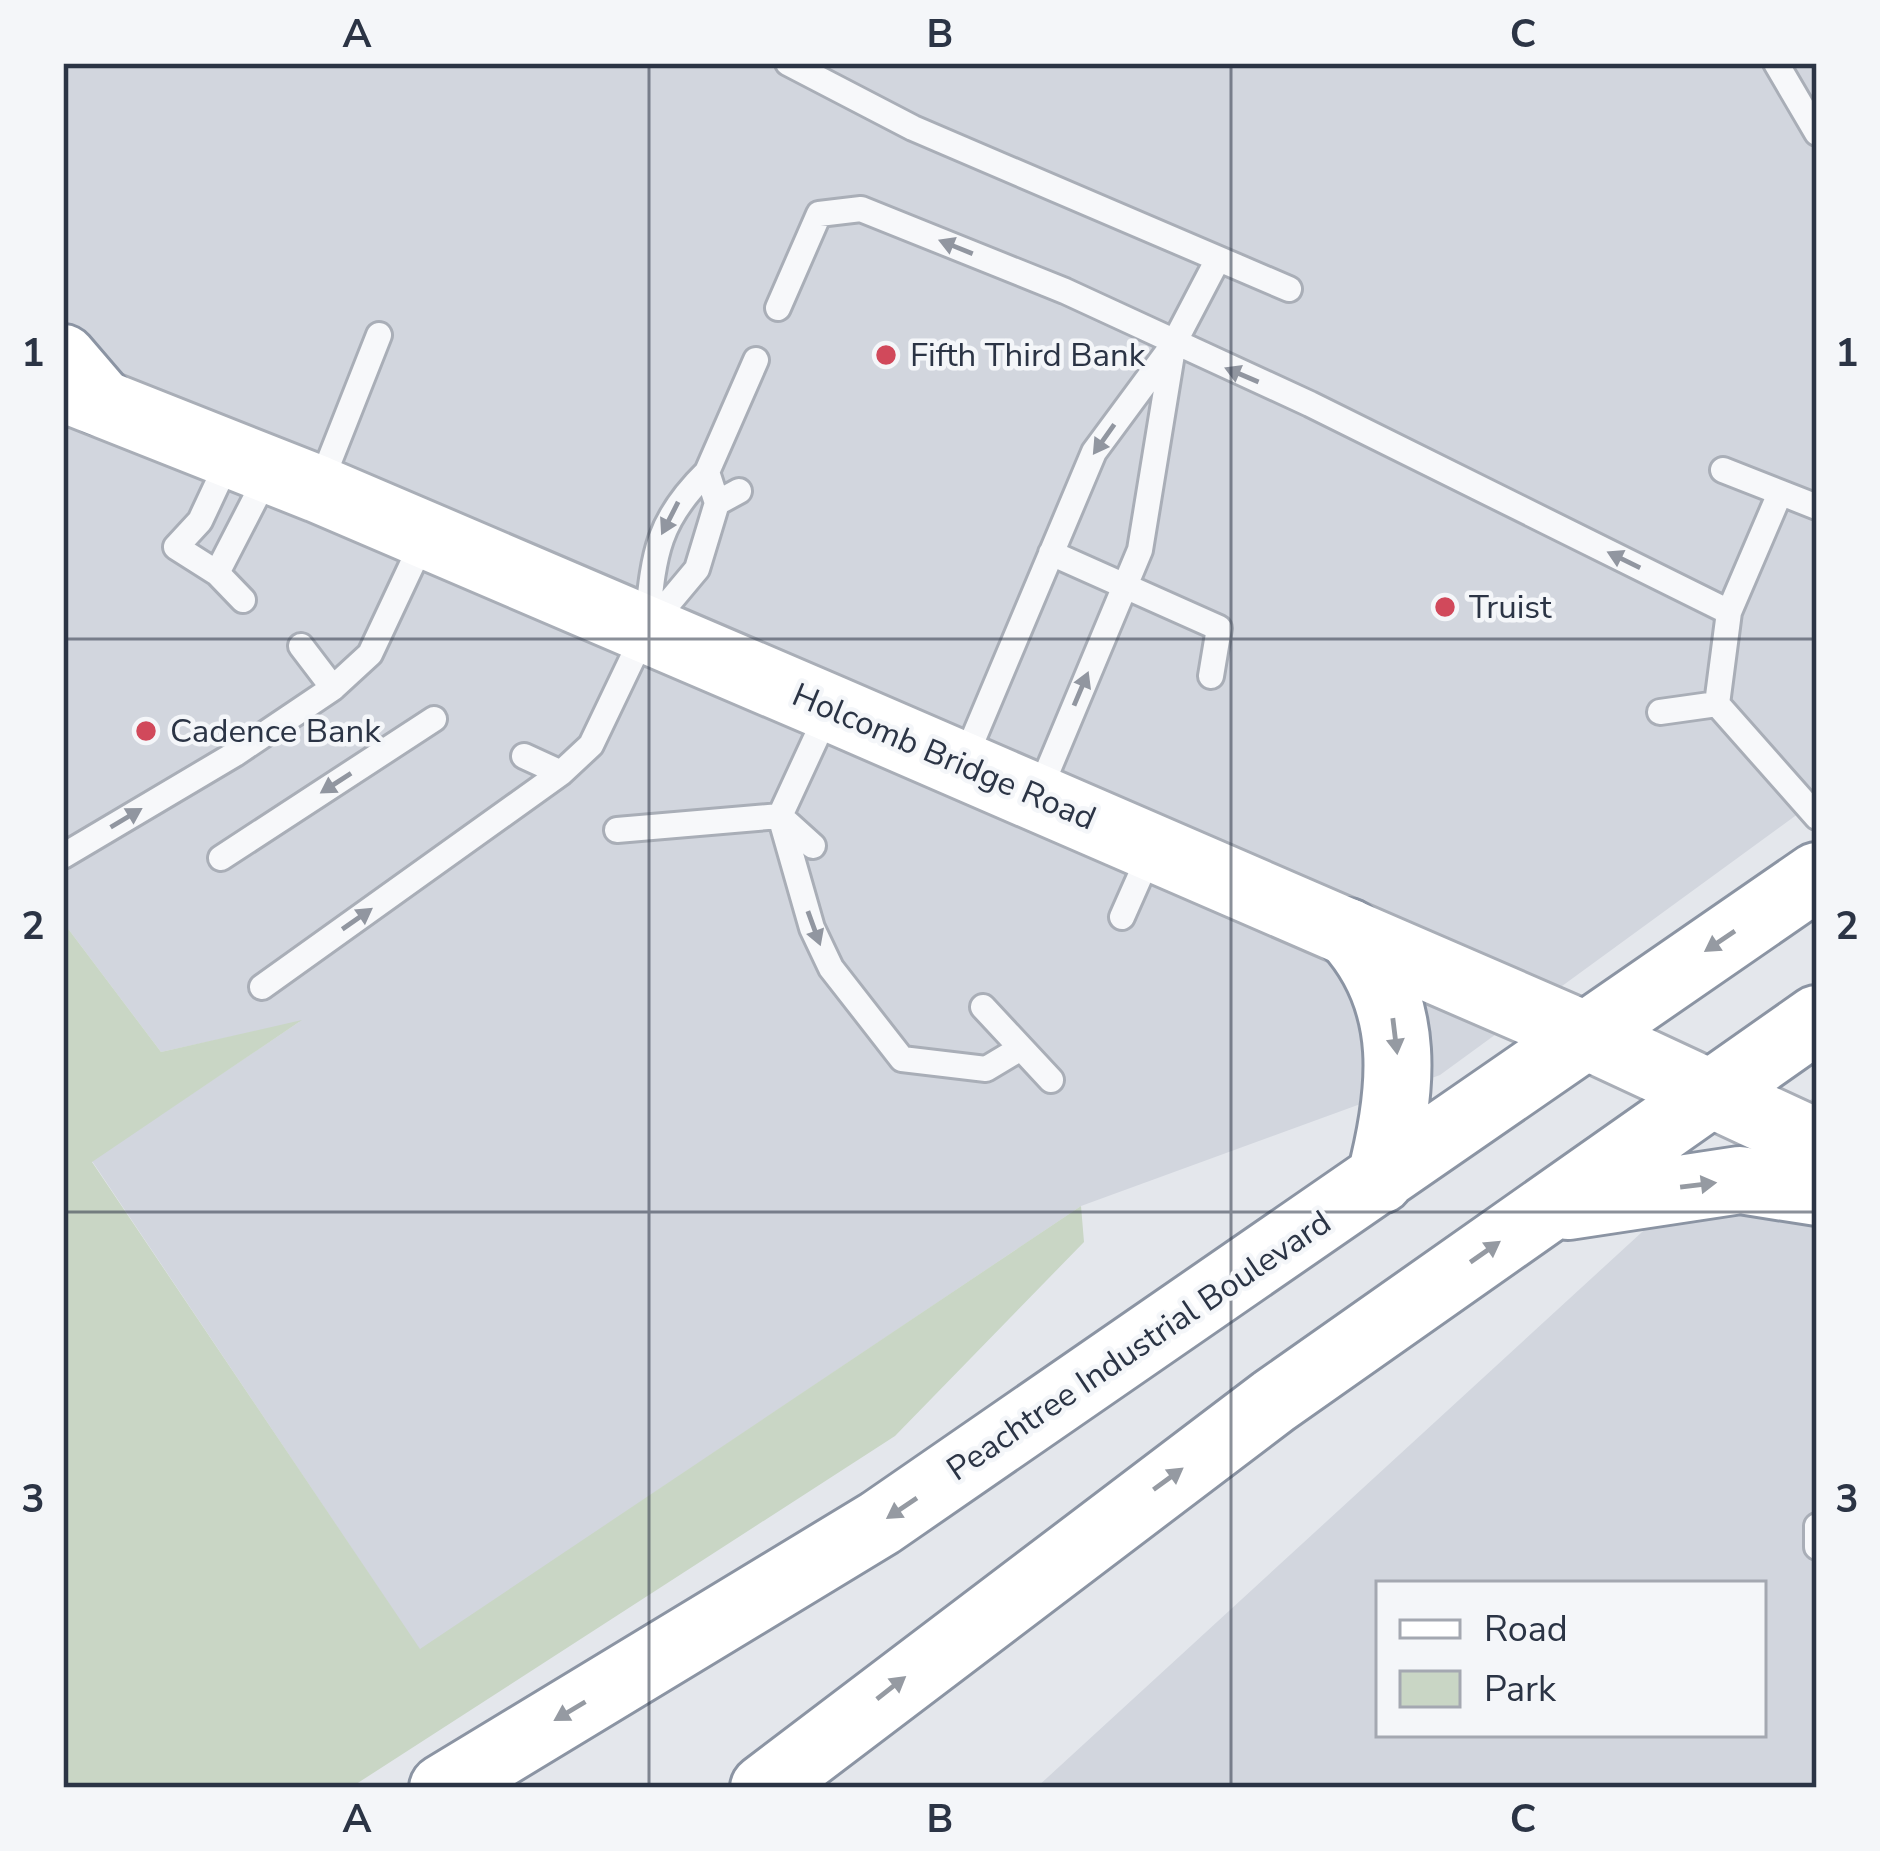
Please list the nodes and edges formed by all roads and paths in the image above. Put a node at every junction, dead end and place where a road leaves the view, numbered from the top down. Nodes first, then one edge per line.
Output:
1 (788, 63) edge
2 (1776, 63) edge
3 (1817, 133) edge
4 (1218, 259) junction
5 (1289, 289) dead end
6 (778, 308) dead end
7 (379, 335) dead end
8 (1173, 345) junction
9 (756, 360) dead end
10 (75, 382) edge
11 (1723, 470) dead end
12 (273, 471) junction
13 (707, 472) junction
14 (1780, 493) junction
15 (1817, 507) edge
16 (426, 535) junction
17 (1052, 553) junction
18 (217, 574) junction
19 (1125, 585) junction
20 (243, 599) dead end
21 (1729, 612) junction
22 (646, 630) junction
23 (301, 646) dead end
24 (1211, 676) dead end
25 (333, 688) junction
26 (1717, 704) junction
27 (830, 708) junction
28 (1660, 712) dead end
29 (434, 718) dead end
30 (524, 756) dead end
31 (962, 765) junction
32 (561, 773) junction
33 (1037, 797) junction
34 (781, 816) junction
35 (1817, 817) edge
36 (617, 830) dead end
37 (813, 846) dead end
38 (1153, 847) junction
39 (63, 856) edge
40 (221, 858) dead end
41 (1817, 875) edge
42 (1122, 916) dead end
43 (1348, 932) junction
44 (262, 987) dead end
45 (983, 1007) dead end
46 (1817, 1019) edge
47 (1587, 1036) junction
48 (1021, 1048) junction
49 (1051, 1080) dead end
50 (1711, 1093) junction
51 (1817, 1143) edge
52 (1380, 1180) junction
53 (1817, 1192) edge
54 (1541, 1212) junction
55 (1817, 1526) edge
56 (1817, 1547) edge
57 (443, 1788) edge
58 (764, 1788) edge

1 - 4 lane
2 - 3 lane
4 - 5 lane
4 - 8 lane
8 -> 6 lane
7 - 12 lane
8 -> 17 lane
8 - 19 lane
21 -> 8 lane
9 - 13 lane
10 - 12 main road, Holcomb Bridge Road
11 - 14 lane
12 - 16 main road, Holcomb Bridge Road
12 - 18 lane
12 - 18 lane
13 -> 22 lane
13 - 22 lane
14 - 15 lane
14 - 21 lane
16 - 22 main road, Holcomb Bridge Road
16 - 25 lane
17 - 19 lane
17 - 31 lane
18 - 20 lane
19 - 24 lane
33 -> 19 lane
21 - 26 lane
22 - 27 main road, Holcomb Bridge Road
22 - 32 lane
23 - 25 lane
39 -> 25 lane
26 - 28 lane
26 - 35 lane
27 - 31 main road, Holcomb Bridge Road
27 - 34 lane
29 -> 40 lane
30 - 32 lane
31 - 33 main road, Holcomb Bridge Road
44 -> 32 lane
33 - 38 main road, Holcomb Bridge Road
34 - 36 lane
34 - 37 lane
34 -> 48 lane
38 - 42 lane
38 - 43 main road, Holcomb Bridge Road
41 -> 47 main road, Peachtree Industrial Boulevard
43 - 47 main road, Holcomb Bridge Road
43 -> 52 main road
45 - 48 lane
46 - 50 main road
47 - 50 main road, Holcomb Bridge Road
47 - 52 main road, Peachtree Industrial Boulevard
48 - 49 lane
50 - 51 main road, Holcomb Bridge Road
50 - 54 main road
52 -> 57 main road, Peachtree Industrial Boulevard
54 -> 53 main road
58 -> 54 main road
55 - 56 lane

